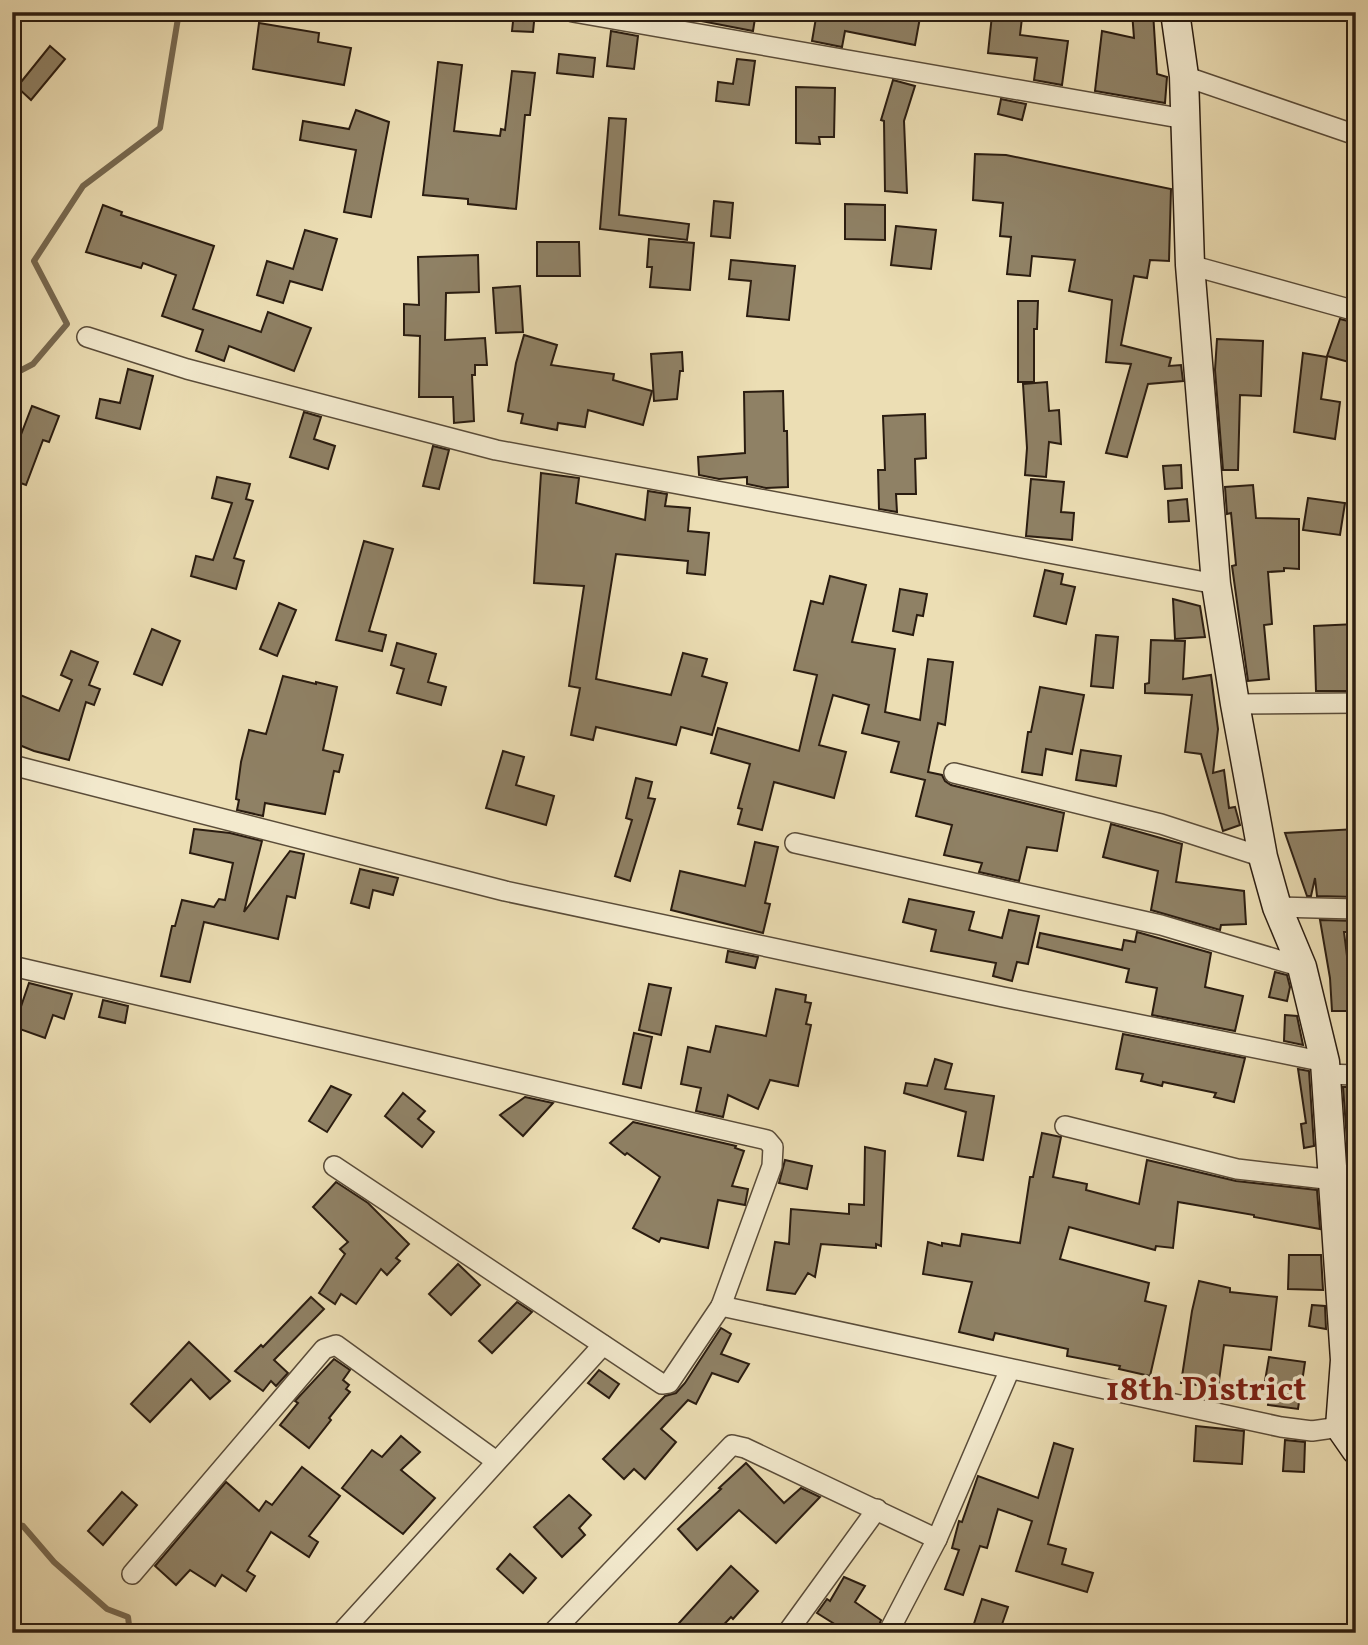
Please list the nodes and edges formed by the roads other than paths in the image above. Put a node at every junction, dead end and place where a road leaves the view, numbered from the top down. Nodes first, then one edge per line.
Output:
1 (573, 12) edge
2 (1175, 12) edge
3 (1184, 76) junction
4 (1185, 119) junction
5 (1356, 135) edge
6 (1190, 265) junction
7 (1356, 311) edge
8 (87, 337) dead end
9 (1216, 584) junction
10 (1356, 703) edge
11 (1235, 704) junction
12 (12, 765) edge
13 (954, 773) dead end
14 (794, 843) dead end
15 (1263, 857) junction
16 (1277, 906) junction
17 (1356, 909) edge
18 (12, 966) edge
19 (1302, 967) junction
20 (1325, 1068) junction
21 (1356, 1075) edge
22 (1065, 1126) dead end
23 (334, 1166) dead end
24 (1334, 1181) junction
25 (721, 1306) junction
26 (603, 1345) junction
27 (1010, 1369) junction
28 (1340, 1427) junction
29 (1356, 1450) edge
30 (496, 1461) junction
31 (877, 1509) junction
32 (937, 1539) junction
33 (132, 1574) dead end
34 (341, 1633) edge
35 (552, 1633) edge
36 (786, 1633) edge
37 (888, 1633) edge

1 - 4 street
2 - 3 street
3 - 4 street
3 - 5 street
4 - 6 street
6 - 7 street
6 - 9 street
8 - 9 street
9 - 11 street
10 - 11 street
11 - 15 street
12 - 20 street
13 - 15 street
14 - 19 street
15 - 16 street
16 - 17 street
16 - 19 street
18 - 25 street
19 - 20 street
20 - 21 street
20 - 24 street
22 - 24 street
23 - 26 street
24 - 28 street
25 - 26 street
25 - 27 street
26 - 30 street
27 - 28 street
27 - 32 street
28 - 29 street
30 - 33 street
30 - 34 street
31 - 32 street
31 - 35 street
31 - 36 street
32 - 37 street

